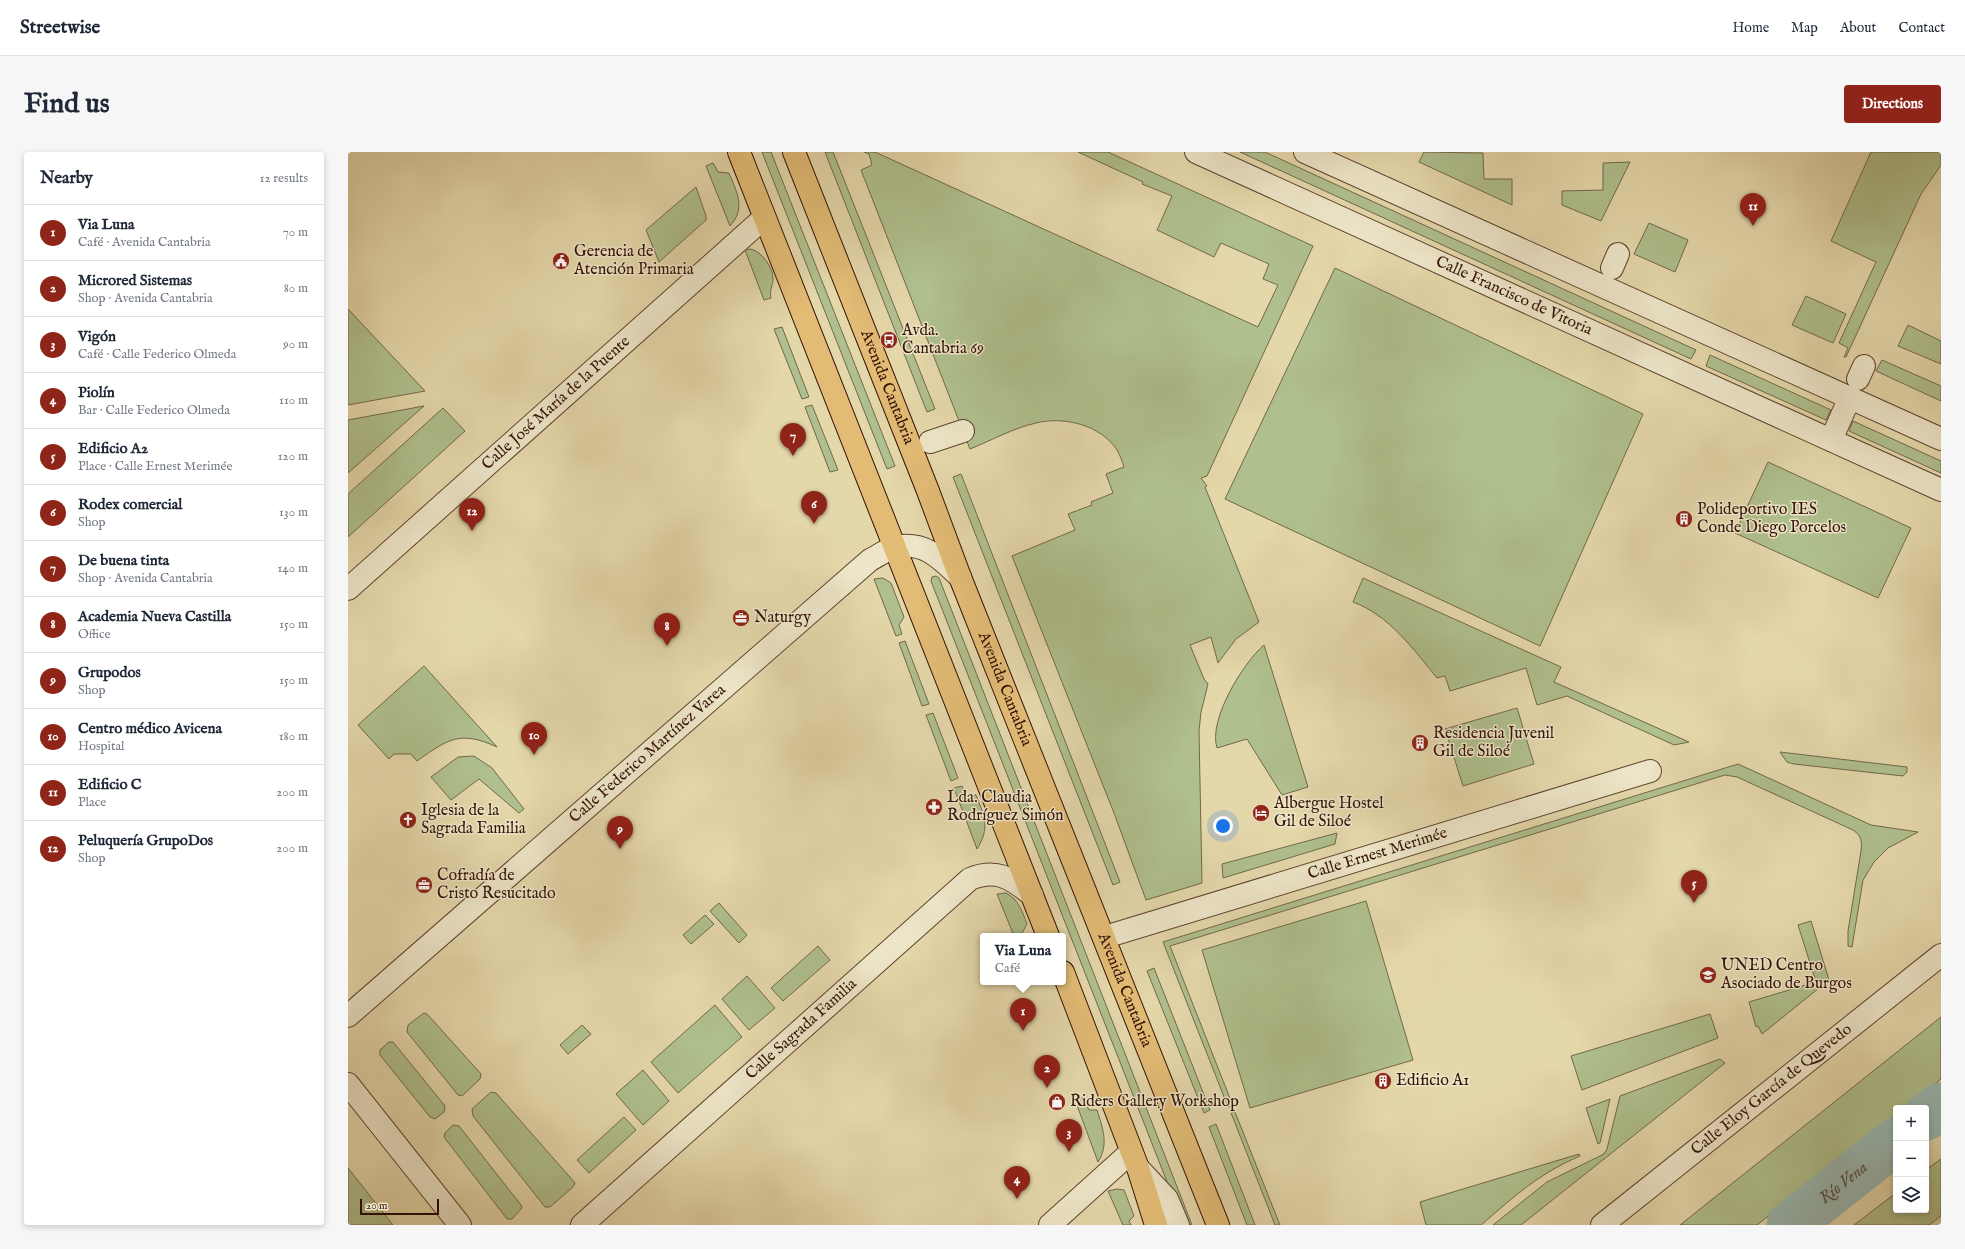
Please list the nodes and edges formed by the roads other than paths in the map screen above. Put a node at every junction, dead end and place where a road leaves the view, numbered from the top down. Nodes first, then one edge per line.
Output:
1 (738, 152) edge
2 (794, 152) edge
3 (1196, 152) edge
4 (1305, 152) edge
5 (764, 218) junction
6 (1857, 381) junction
7 (963, 431) dead end
8 (1941, 439) edge
9 (1831, 440) junction
10 (930, 442) dead end
11 (1941, 490) edge
12 (895, 548) junction
13 (960, 577) junction
14 (348, 589) edge
15 (1650, 771) dead end
16 (1032, 895) junction
17 (1047, 933) edge
18 (1105, 937) junction
19 (1941, 955) edge
20 (1066, 980) edge
21 (348, 1016) edge
22 (348, 1084) edge
23 (1134, 1160) junction
24 (460, 1225) edge
25 (582, 1225) edge
26 (1050, 1225) edge
27 (1156, 1225) edge
28 (1178, 1225) edge
29 (1218, 1225) edge
30 (1602, 1225) edge

1 - 5 main road
2 - 13 main road, Avenida Cantabria
3 - 9 street, Calle Francisco de Vitoria
4 - 6 street
5 - 12 main road
5 - 14 street, Calle José María de la Puente
6 - 8 street
6 - 9 street
7 - 10 street
9 - 11 street, Calle Francisco de Vitoria
12 - 13 street, Calle Federico Martínez Varea
12 - 16 main road
12 - 21 street, Calle Federico Martínez Varea
13 - 18 main road, Avenida Cantabria
15 - 18 street, Calle Ernest Merimée
16 - 17 main road
16 - 25 street, Calle Sagrada Familia
18 - 29 main road, Avenida Cantabria
19 - 30 street, Calle Eloy García de Quevedo
20 - 23 main road
22 - 24 street
23 - 26 street
23 - 27 main road
23 - 28 street

